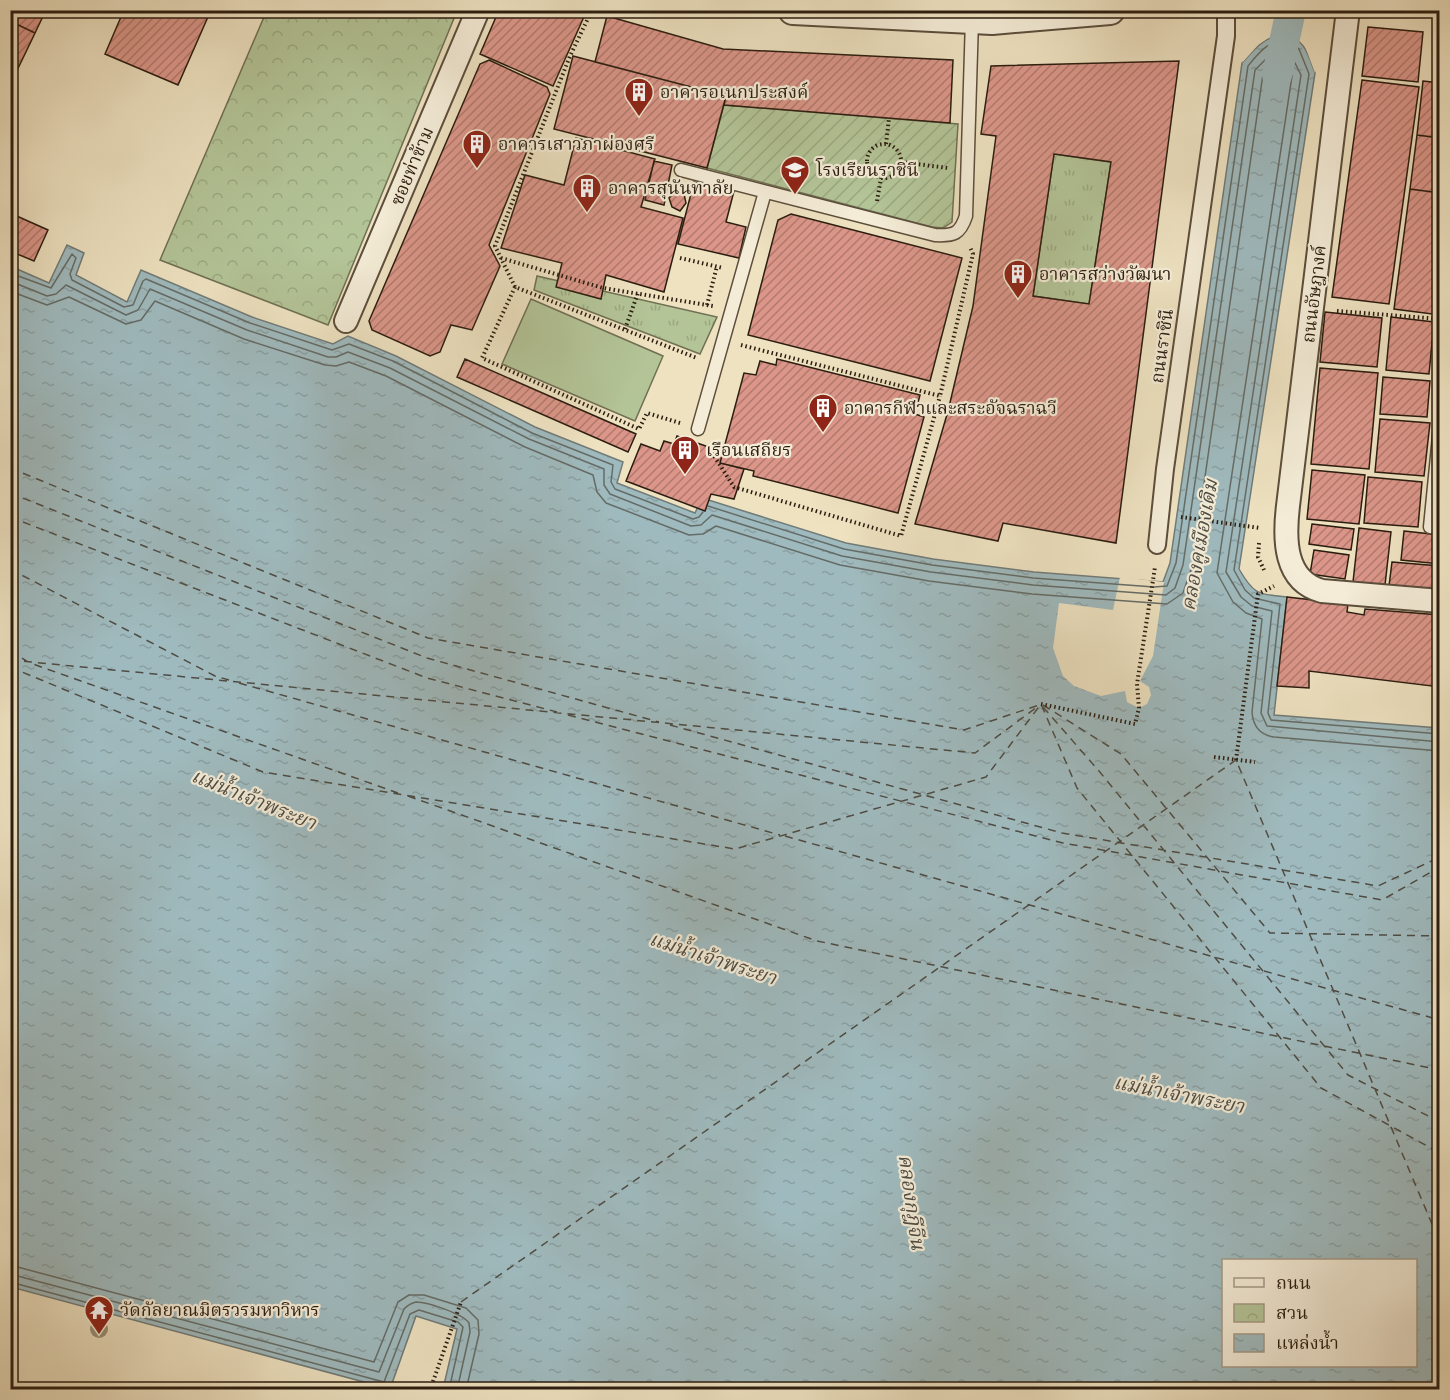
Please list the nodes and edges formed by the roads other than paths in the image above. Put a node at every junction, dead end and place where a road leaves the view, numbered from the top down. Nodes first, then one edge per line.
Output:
1 (478, 10) edge
2 (793, 10) edge
3 (1110, 10) edge
4 (1226, 10) edge
5 (1348, 10) edge
6 (972, 19) junction
7 (681, 170) dead end
8 (765, 192) junction
9 (346, 321) dead end
10 (1440, 426) edge
11 (698, 429) road end
12 (1440, 528) edge
13 (1157, 545) road end
14 (1440, 601) edge

1 - 9 street, ซอยท่าข้าม
2 - 6 street
3 - 6 street
4 - 13 street, ถนนราชินี
5 - 14 street, ถนนอัษฎางค์
6 - 8 lane
7 - 8 lane
8 - 11 lane
10 - 12 lane

